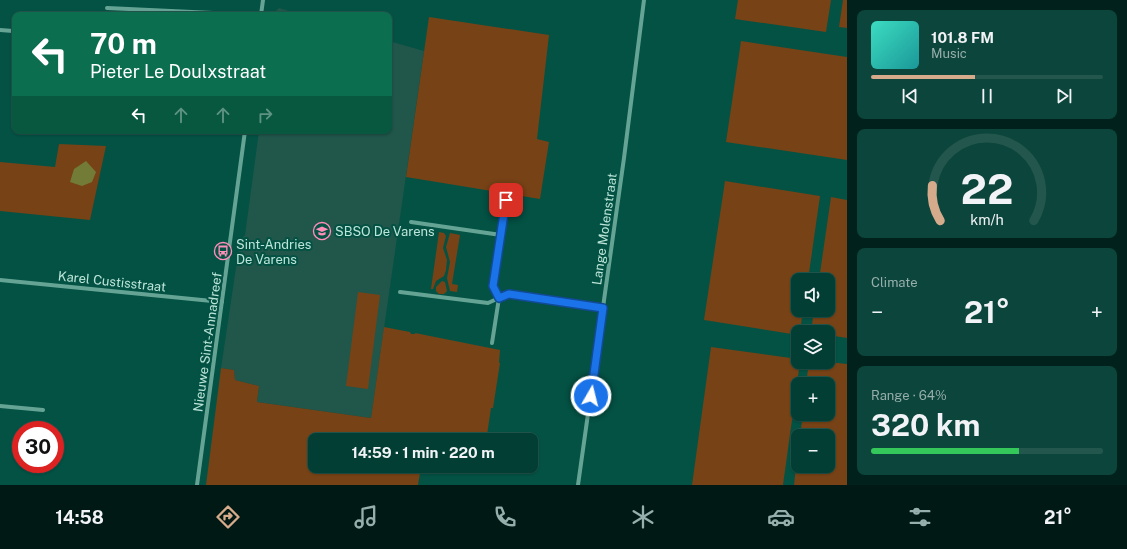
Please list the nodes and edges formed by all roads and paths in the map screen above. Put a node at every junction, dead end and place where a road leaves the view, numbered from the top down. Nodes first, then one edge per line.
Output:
1 (263, 0) edge
2 (644, 0) edge
3 (107, 8) dead end
4 (192, 12) edge
5 (261, 12) edge
6 (0, 30) edge
7 (12, 31) edge
8 (245, 134) edge
9 (506, 200) dead end
10 (411, 222) dead end
11 (501, 235) junction
12 (0, 280) edge
13 (400, 292) dead end
14 (499, 298) junction
15 (222, 302) junction
16 (603, 308) junction
17 (492, 343) dead end
18 (0, 406) edge
19 (43, 410) dead end
20 (197, 485) edge
21 (578, 485) edge

1 - 5 street
2 - 16 street, Lange Molenstraat
3 - 4 street
6 - 7 street
8 - 15 street, Nieuwe Sint-Annadreef
9 - 11 street
10 - 11 street
11 - 14 street
12 - 15 street, Karel Custisstraat
13 - 14 street
14 - 16 street
14 - 17 street
15 - 20 street, Nieuwe Sint-Annadreef
16 - 21 street, Lange Molenstraat
18 - 19 street

